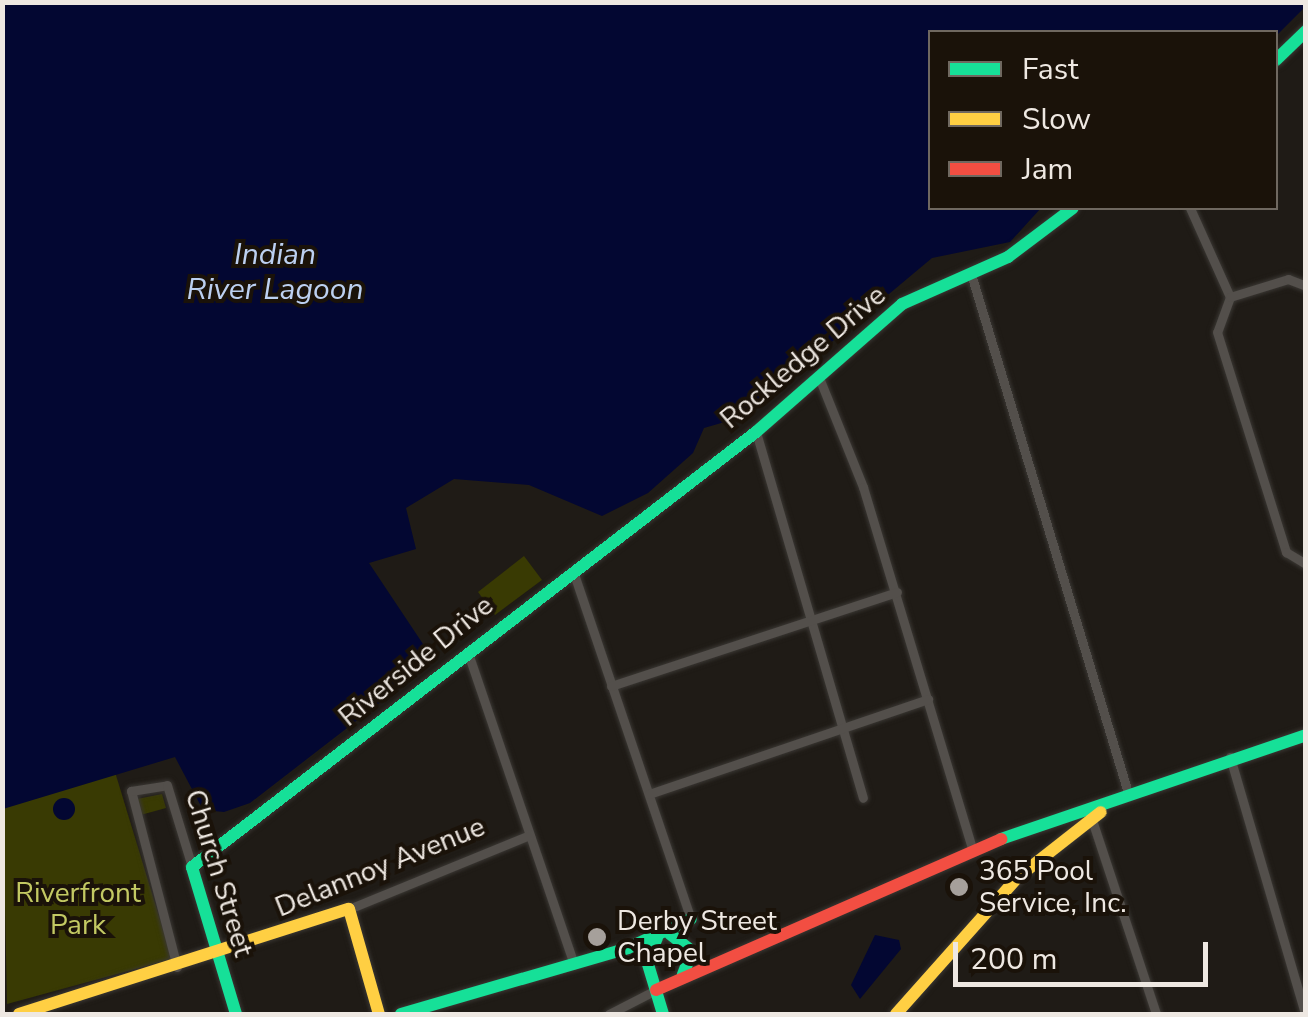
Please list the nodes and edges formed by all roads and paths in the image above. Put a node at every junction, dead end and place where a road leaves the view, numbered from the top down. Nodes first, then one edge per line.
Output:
1 (1306, 31) edge
2 (1278, 58) edge
3 (1070, 210) edge
4 (1191, 210) edge
5 (970, 274) junction
6 (1306, 286) edge
7 (1230, 297) junction
8 (820, 380) junction
9 (756, 432) junction
10 (672, 494) joint
11 (1302, 563) edge
12 (573, 570) junction
13 (897, 592) junction
14 (812, 618) junction
15 (468, 650) junction
16 (611, 686) junction
17 (928, 699) junction
18 (842, 726) junction
19 (1306, 735) edge
20 (1230, 758) junction
21 (648, 794) junction
22 (1129, 796) junction
23 (863, 798) dead end
24 (1091, 817) junction
25 (1034, 826) junction
26 (530, 834) junction
27 (1062, 838) junction
28 (972, 849) junction
29 (192, 868) junction
30 (349, 909) junction
31 (691, 919) junction
32 (666, 934) junction
33 (628, 948) junction
34 (690, 948) junction
35 (218, 954) junction
36 (716, 962) junction
37 (648, 963) junction
38 (574, 964) junction
39 (177, 967) junction
40 (679, 978) junction
41 (656, 990) junction
42 (19, 1014) edge
43 (236, 1014) edge
44 (379, 1014) edge
45 (402, 1014) edge
46 (609, 1014) edge
47 (663, 1014) edge
48 (896, 1014) edge
49 (1156, 1014) edge
50 (1305, 1014) edge

1 - 2 street
3 - 5 street, Rockledge Drive
4 - 7 street
5 - 8 street, Rockledge Drive
5 - 22 street
6 - 7 street
7 - 11 street
8 - 9 street, Rockledge Drive
8 - 13 street
9 - 10 street, Rockledge Drive
9 - 14 street
10 - 12 street, Riverside Drive
12 - 15 street, Riverside Drive
12 - 16 street
13 - 14 street
13 - 17 street
14 - 16 street
14 - 18 street
15 - 26 street
15 - 29 street, Riverside Drive
16 - 21 street
17 - 18 street
17 - 28 street
18 - 21 street
18 - 23 street
19 - 20 street
20 - 22 street
20 - 50 street
21 - 31 street
22 - 24 street
22 - 25 street
24 - 27 street
24 - 49 street
25 - 27 street
25 - 28 street
26 - 30 street, Delannoy Avenue
26 - 38 street
27 - 48 street
28 - 36 street
29 - 35 street, Church Street
29 - 39 street, Church Street
30 - 35 street, Delannoy Avenue
30 - 44 street
31 - 32 street
31 - 34 street
32 - 33 street
32 - 34 street
32 - 37 street
33 - 37 street
33 - 38 street
34 - 36 street
34 - 40 street
35 - 39 street, Delannoy Avenue
35 - 43 street, Church Street
36 - 40 street
37 - 40 street
37 - 41 street
38 - 45 street
39 - 42 street, Delannoy Avenue
40 - 41 street
41 - 46 street
41 - 47 street

